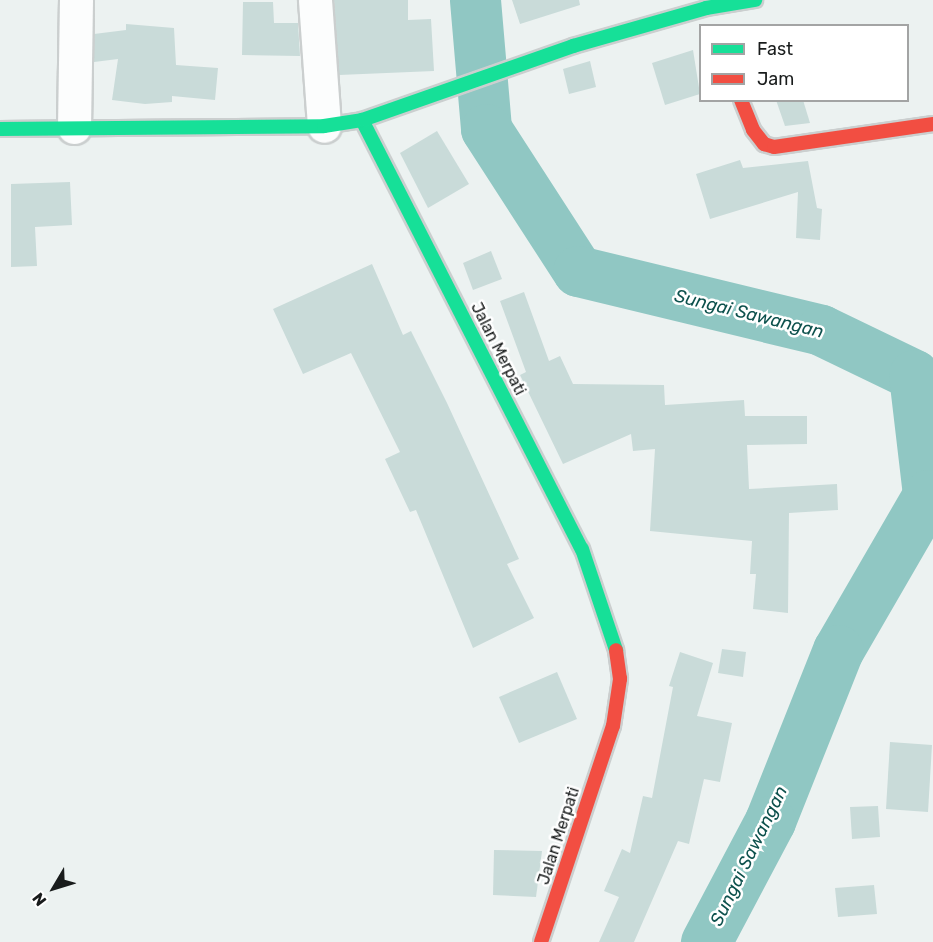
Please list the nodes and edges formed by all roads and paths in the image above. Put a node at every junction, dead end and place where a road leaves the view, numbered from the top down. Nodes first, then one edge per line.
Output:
1 (76, 0) edge
2 (315, 0) edge
3 (755, 0) edge
4 (708, 11) edge
5 (742, 102) edge
6 (362, 120) junction
7 (933, 124) edge
8 (324, 126) junction
9 (74, 127) junction
10 (0, 129) edge
11 (541, 942) edge

1 - 9 street
2 - 8 street
3 - 4 street
4 - 6 street
5 - 7 street
6 - 8 street
6 - 11 street, Jalan Merpati
8 - 9 street
9 - 10 street

